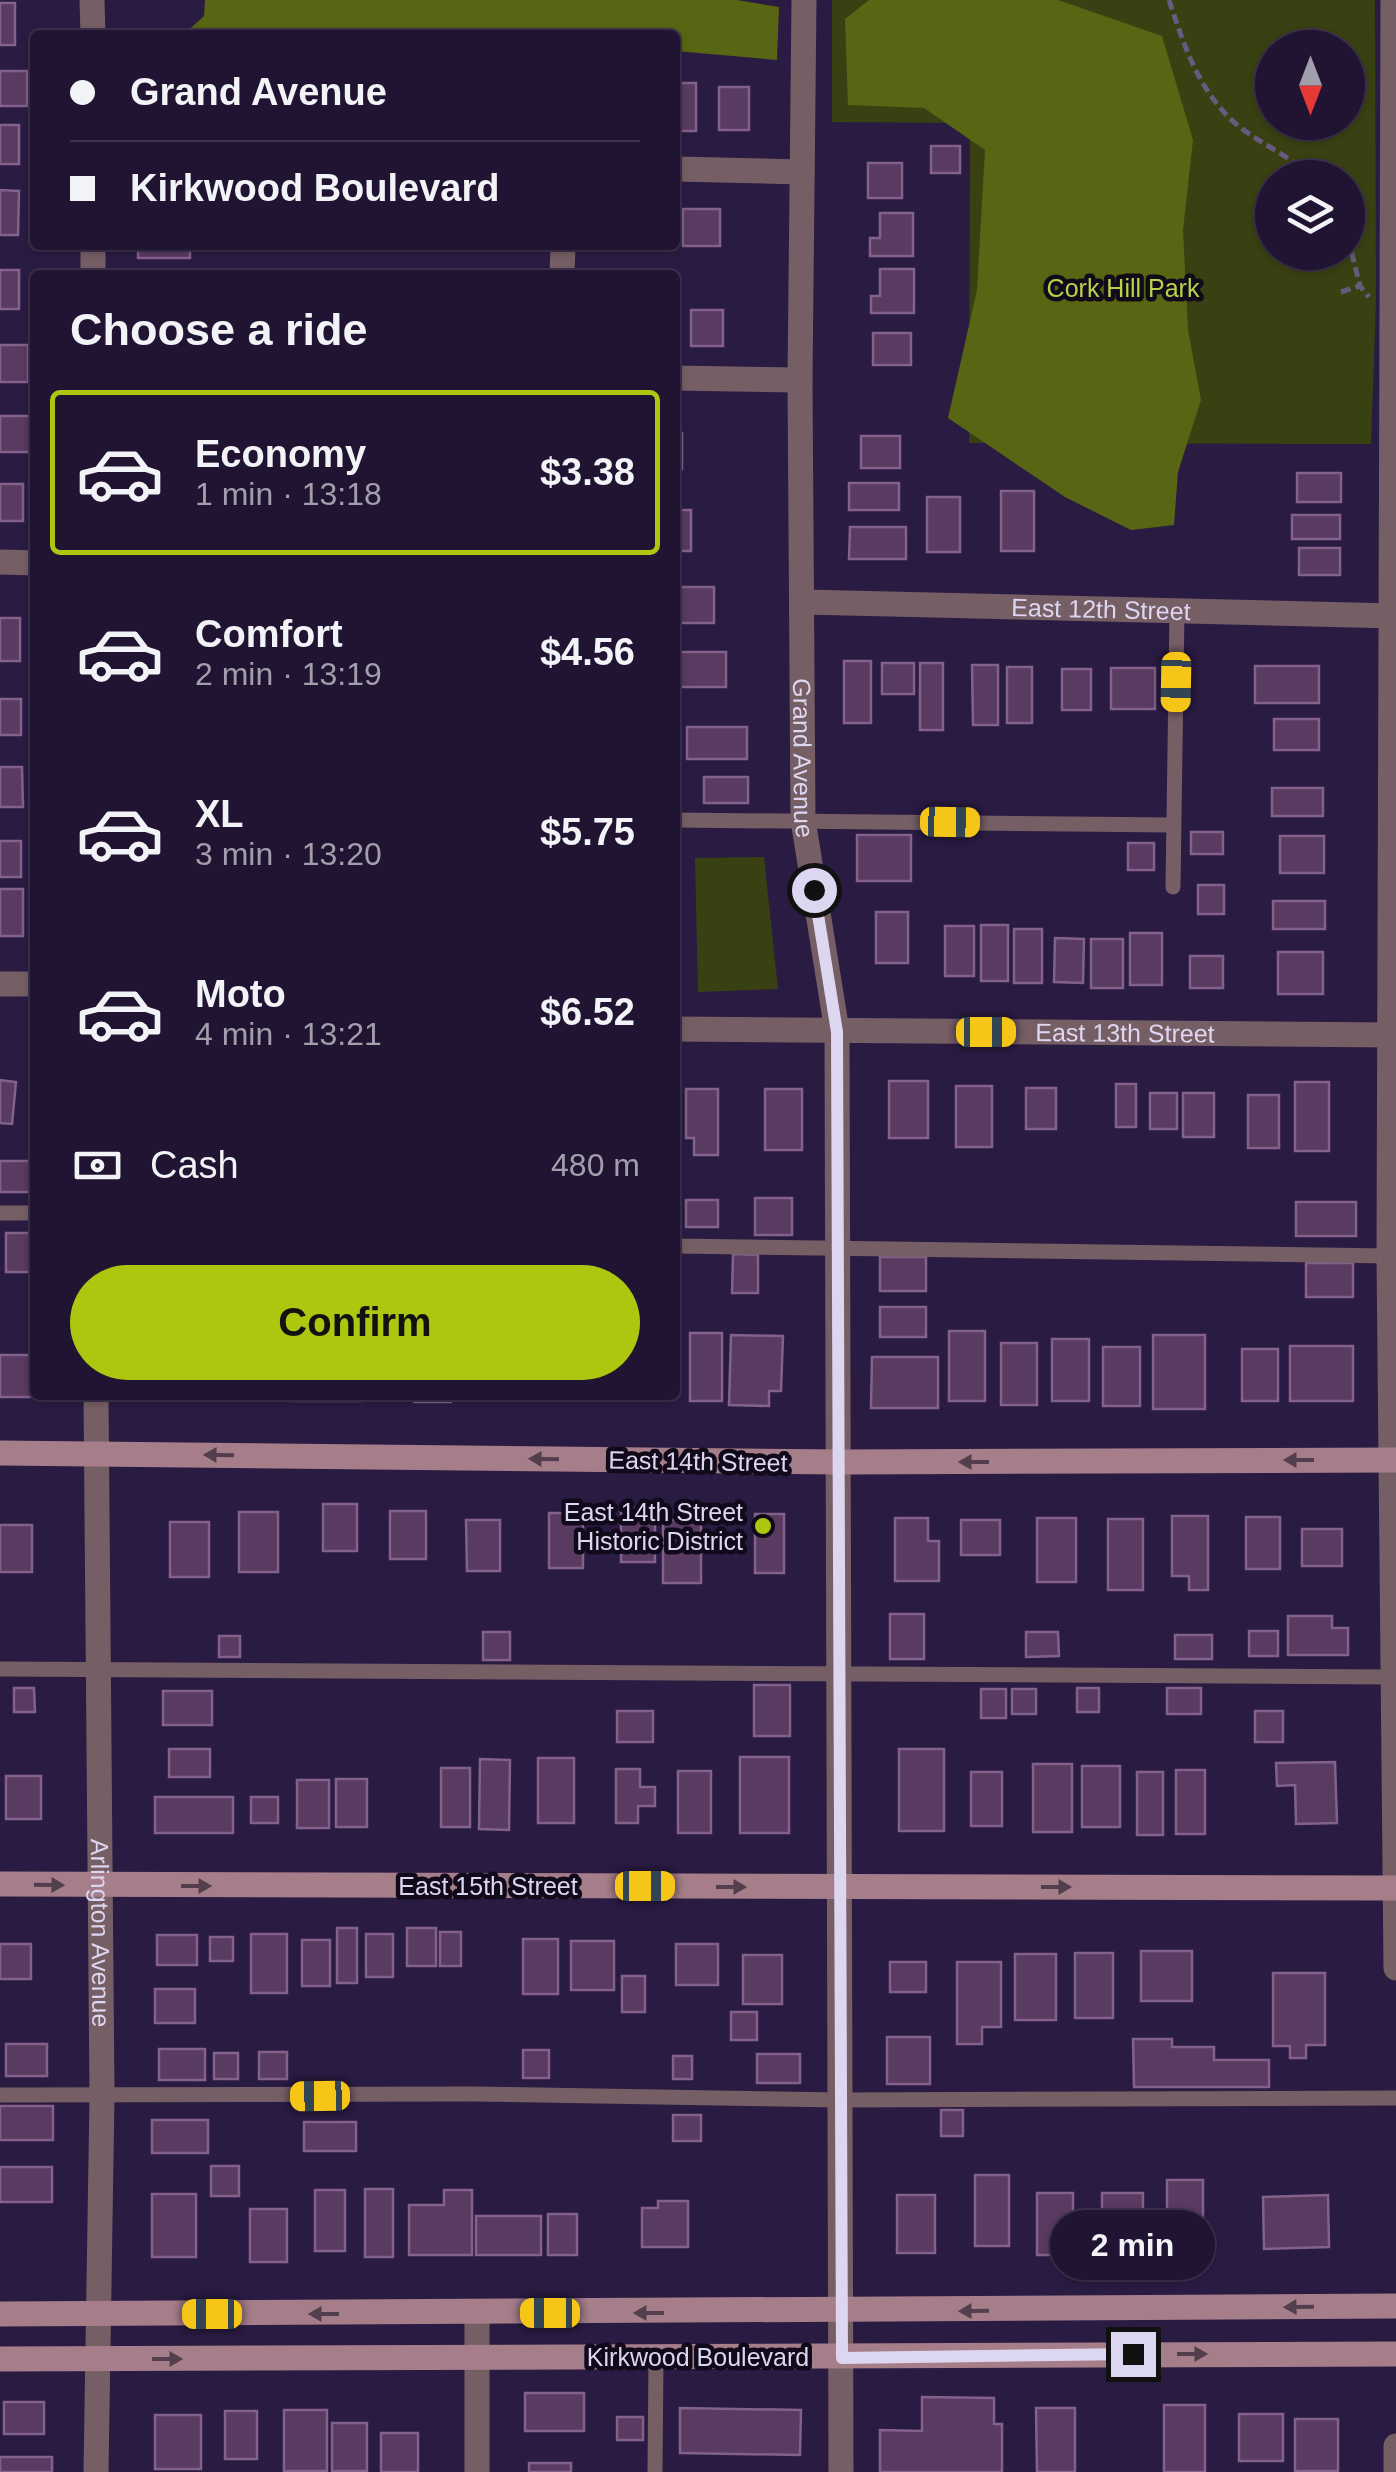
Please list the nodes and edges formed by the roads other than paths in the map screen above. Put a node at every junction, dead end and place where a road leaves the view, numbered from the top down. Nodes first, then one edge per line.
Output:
1 (92, 0) edge
2 (804, 0) edge
3 (1394, 0) edge
4 (92, 30) edge
5 (680, 169) edge
6 (802, 172) junction
7 (1395, 184) edge
8 (680, 378) edge
9 (800, 380) junction
10 (0, 562) edge
11 (30, 563) edge
12 (803, 602) junction
13 (1177, 610) junction
14 (1395, 616) edge
15 (680, 820) edge
16 (802, 820) junction
17 (1172, 826) junction
18 (1172, 887) dead end
19 (0, 984) edge
20 (30, 984) edge
21 (680, 1029) edge
22 (837, 1032) junction
23 (1394, 1035) edge
24 (0, 1213) edge
25 (30, 1213) edge
26 (680, 1246) edge
27 (840, 1249) junction
28 (1389, 1256) junction
29 (96, 1400) edge
30 (0, 1453) edge
31 (95, 1454) junction
32 (1393, 1460) edge
33 (841, 1462) junction
34 (0, 1669) edge
35 (96, 1670) junction
36 (840, 1674) junction
37 (1390, 1677) junction
38 (0, 1884) edge
39 (99, 1885) junction
40 (840, 1887) junction
41 (1395, 1888) edge
42 (1396, 1968) edge
43 (0, 2094) edge
44 (102, 2096) junction
45 (1396, 2098) edge
46 (841, 2100) junction
47 (1396, 2306) edge
48 (842, 2312) junction
49 (477, 2313) junction
50 (0, 2314) edge
51 (98, 2315) junction
52 (1396, 2354) edge
53 (477, 2356) junction
54 (656, 2358) junction
55 (842, 2358) junction
56 (0, 2359) edge
57 (99, 2359) junction
58 (1396, 2446) edge
59 (96, 2472) edge
60 (477, 2472) edge
61 (656, 2472) edge
62 (841, 2472) edge
63 (1396, 2472) edge

1 - 4 street
2 - 6 street, Grand Avenue
3 - 7 street
5 - 6 street
6 - 9 street, Grand Avenue
7 - 14 street
8 - 9 street
9 - 12 street, Grand Avenue
10 - 11 street
12 - 13 street, East 12th Street
12 - 16 street, Grand Avenue
13 - 14 street, East 12th Street
13 - 17 lane
14 - 23 street
15 - 16 lane
16 - 17 lane
16 - 22 street, Grand Avenue
17 - 18 lane
19 - 20 street
21 - 22 street, East 13th Street
22 - 23 street, East 13th Street
22 - 27 street, Grand Avenue
23 - 28 street
24 - 25 lane
26 - 27 lane
27 - 28 lane
27 - 33 street, Grand Avenue
28 - 32 street
29 - 31 street, Arlington Avenue
30 - 31 street, East 14th Street
33 -> 31 street, East 14th Street
31 - 35 street, Arlington Avenue
32 -> 33 street, East 14th Street
32 - 37 street
33 - 36 street, Grand Avenue
34 - 35 lane
35 - 36 lane
35 - 39 street, Arlington Avenue
36 - 37 lane
36 - 40 street, Grand Avenue
37 - 41 street
38 -> 39 street, East 15th Street
39 -> 40 street, East 15th Street
39 - 44 street, Arlington Avenue
40 -> 41 street, East 15th Street
40 - 46 street, Grand Avenue
41 - 42 street
43 - 44 lane
44 - 46 lane
44 - 51 street, Arlington Avenue
45 - 46 lane
46 - 48 street, Grand Avenue
47 -> 48 street, Kirkwood Boulevard
48 -> 49 street, Kirkwood Boulevard
48 - 55 street, Grand Avenue
49 -> 51 street, Kirkwood Boulevard
49 - 53 street
50 - 51 street, Kirkwood Boulevard
51 - 57 street, Arlington Avenue
55 -> 52 street, Kirkwood Boulevard
53 - 54 street, Kirkwood Boulevard
57 -> 53 street, Kirkwood Boulevard
53 - 60 street
54 - 55 street, Kirkwood Boulevard
54 - 61 lane
55 - 62 street, Grand Avenue
56 - 57 street, Kirkwood Boulevard
57 - 59 street, Arlington Avenue
58 - 63 street

